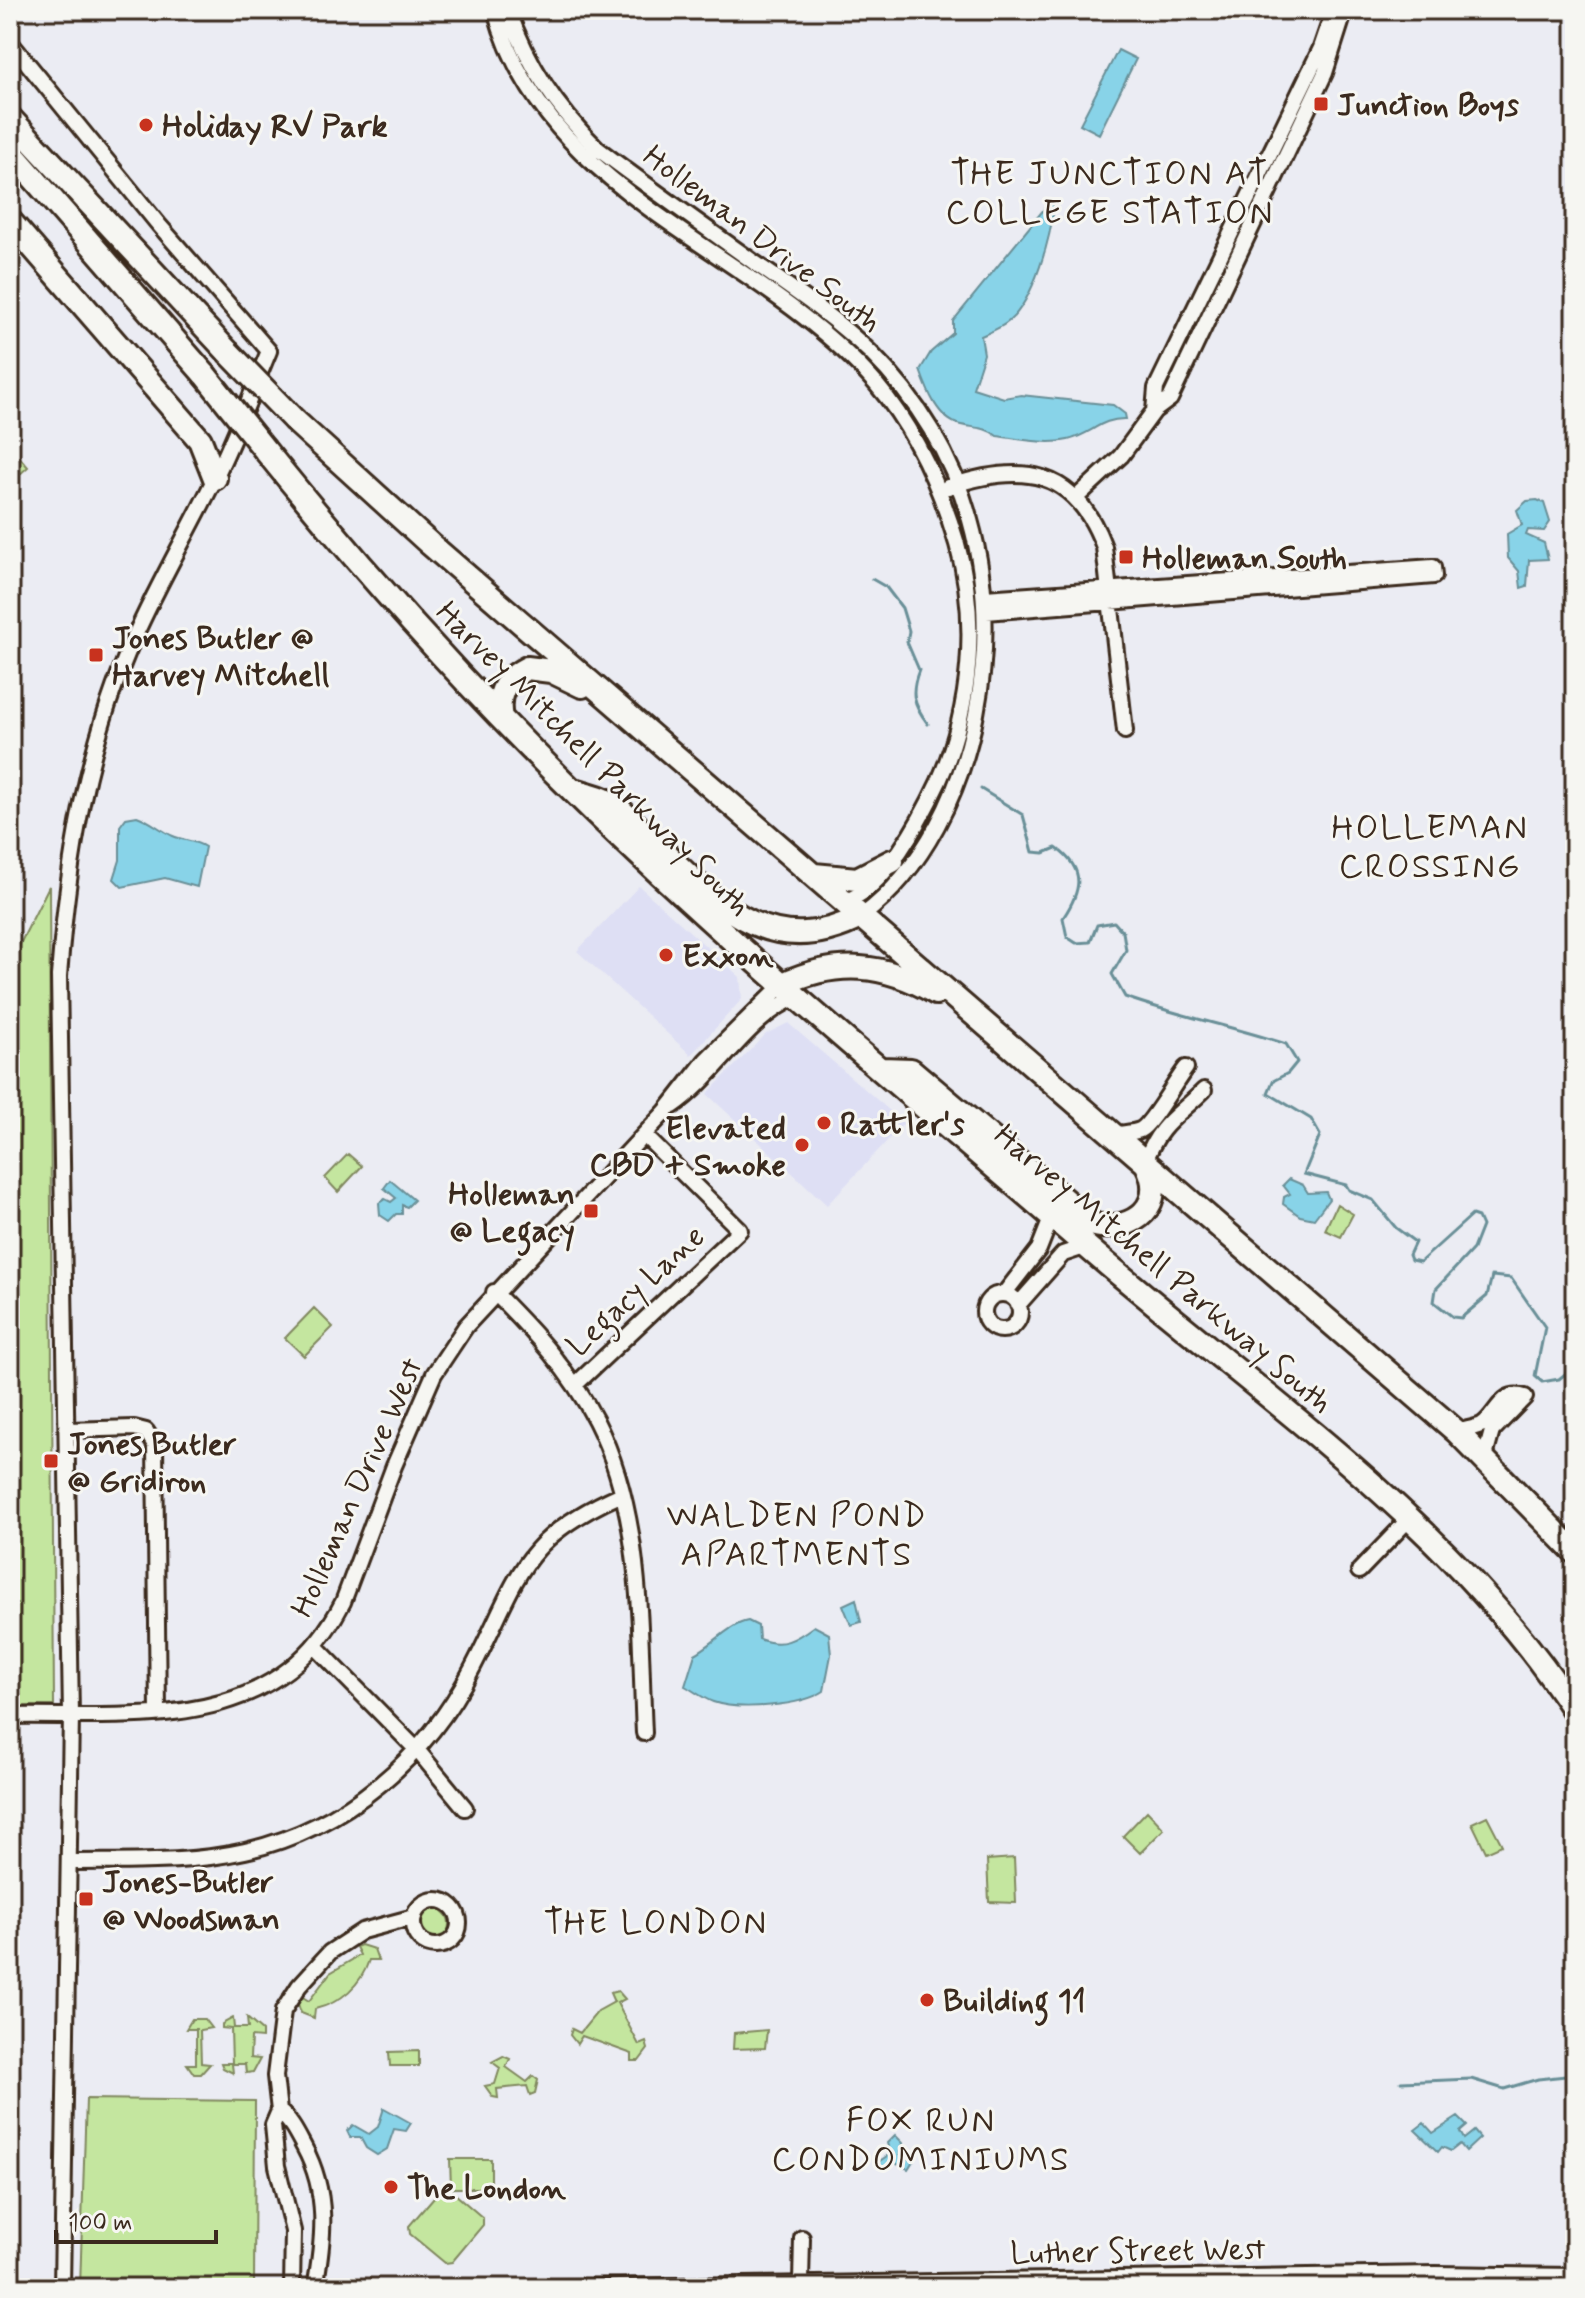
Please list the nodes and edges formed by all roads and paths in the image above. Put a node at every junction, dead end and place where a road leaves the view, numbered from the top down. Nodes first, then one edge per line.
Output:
1 (495, 10) edge
2 (508, 10) edge
3 (1334, 10) edge
4 (1345, 10) edge
5 (10, 42) edge
6 (10, 99) edge
7 (10, 118) edge
8 (10, 151) edge
9 (84, 201) junction
10 (10, 221) edge
11 (1154, 411) junction
12 (215, 478) junction
13 (957, 484) junction
14 (940, 489) junction
15 (1077, 497) junction
16 (1434, 572) dead end
17 (1111, 597) junction
18 (986, 605) junction
19 (611, 701) junction
20 (501, 718) junction
21 (1125, 731) dead end
22 (570, 788) junction
23 (892, 861) junction
24 (813, 875) junction
25 (853, 909) junction
26 (790, 991) junction
27 (979, 1018) junction
28 (1186, 1068) dead end
29 (882, 1069) junction
30 (1204, 1090) dead end
31 (644, 1135) junction
32 (1114, 1135) junction
33 (1145, 1162) junction
34 (1052, 1216) junction
35 (1087, 1246) junction
36 (494, 1292) junction
37 (1004, 1294) junction
38 (1018, 1305) junction
39 (575, 1385) junction
40 (68, 1430) junction
41 (1457, 1432) junction
42 (1485, 1457) junction
43 (622, 1494) junction
44 (1411, 1517) junction
45 (1575, 1552) edge
46 (1359, 1571) dead end
47 (315, 1646) junction
48 (158, 1712) junction
49 (1575, 1712) edge
50 (71, 1715) junction
51 (10, 1716) edge
52 (644, 1733) dead end
53 (418, 1751) junction
54 (465, 1808) dead end
55 (69, 1862) junction
56 (414, 1917) dead end
57 (279, 2111) junction
58 (802, 2238) dead end
59 (1575, 2276) edge
60 (801, 2282) junction
61 (62, 2288) edge
62 (292, 2288) edge
63 (315, 2288) edge
64 (558, 2288) edge

1 - 14 street, Holleman Drive South
2 - 13 street, Holleman Drive South
3 - 11 street
4 - 11 street
5 - 12 street
6 - 9 highway
7 - 9 highway, Harvey Mitchell Parkway South
8 - 20 highway, Harvey Mitchell Parkway South, bridge
9 - 19 highway, Harvey Mitchell Parkway South, bridge
10 - 12 highway
11 - 15 street
12 - 40 street
13 - 14 street
13 - 15 street
13 - 18 street, Holleman Drive South
14 - 23 street, Holleman Drive South
15 - 17 street
16 - 17 street
17 - 18 street
17 - 21 street
18 - 25 street, Holleman Drive South
19 - 20 highway
19 - 24 highway, Harvey Mitchell Parkway South
20 - 22 highway, Harvey Mitchell Parkway South
22 - 25 highway
22 - 26 highway, Harvey Mitchell Parkway South
23 - 24 highway
23 - 25 street, Holleman Drive South
24 - 25 highway, Harvey Mitchell Parkway South
25 - 27 highway, Harvey Mitchell Parkway South
26 - 27 highway
26 - 29 highway, Harvey Mitchell Parkway South
26 - 31 street, Holleman Drive West
27 - 32 highway, Harvey Mitchell Parkway South
28 - 32 street
29 - 33 highway
29 - 34 highway, Harvey Mitchell Parkway South
30 - 33 street
31 - 36 street, Holleman Drive West
31 - 39 street, Legacy Lane
32 - 33 highway, Harvey Mitchell Parkway South
33 - 41 highway, Harvey Mitchell Parkway South
34 - 35 highway, Harvey Mitchell Parkway South
34 - 37 street
35 - 38 street
35 - 44 highway, Harvey Mitchell Parkway South
36 - 39 street
36 - 47 street, Holleman Drive West
37 - 38 street
37 - 38 street
39 - 43 street
40 - 48 street
40 - 50 street
41 - 42 highway, Harvey Mitchell Parkway South
41 - 42 street
42 - 45 highway, Harvey Mitchell Parkway South
43 - 52 street
43 - 53 street
44 - 46 street
44 - 49 highway, Harvey Mitchell Parkway South
47 - 48 street, Holleman Drive West
47 - 53 street
48 - 50 street, Holleman Drive West
50 - 51 street, Holleman Drive West
50 - 55 street
53 - 54 street
53 - 55 street
55 - 61 street
56 - 57 street
57 - 62 street
57 - 63 street
58 - 60 street
59 - 60 street, Luther Street West
60 - 64 street, Luther Street West

